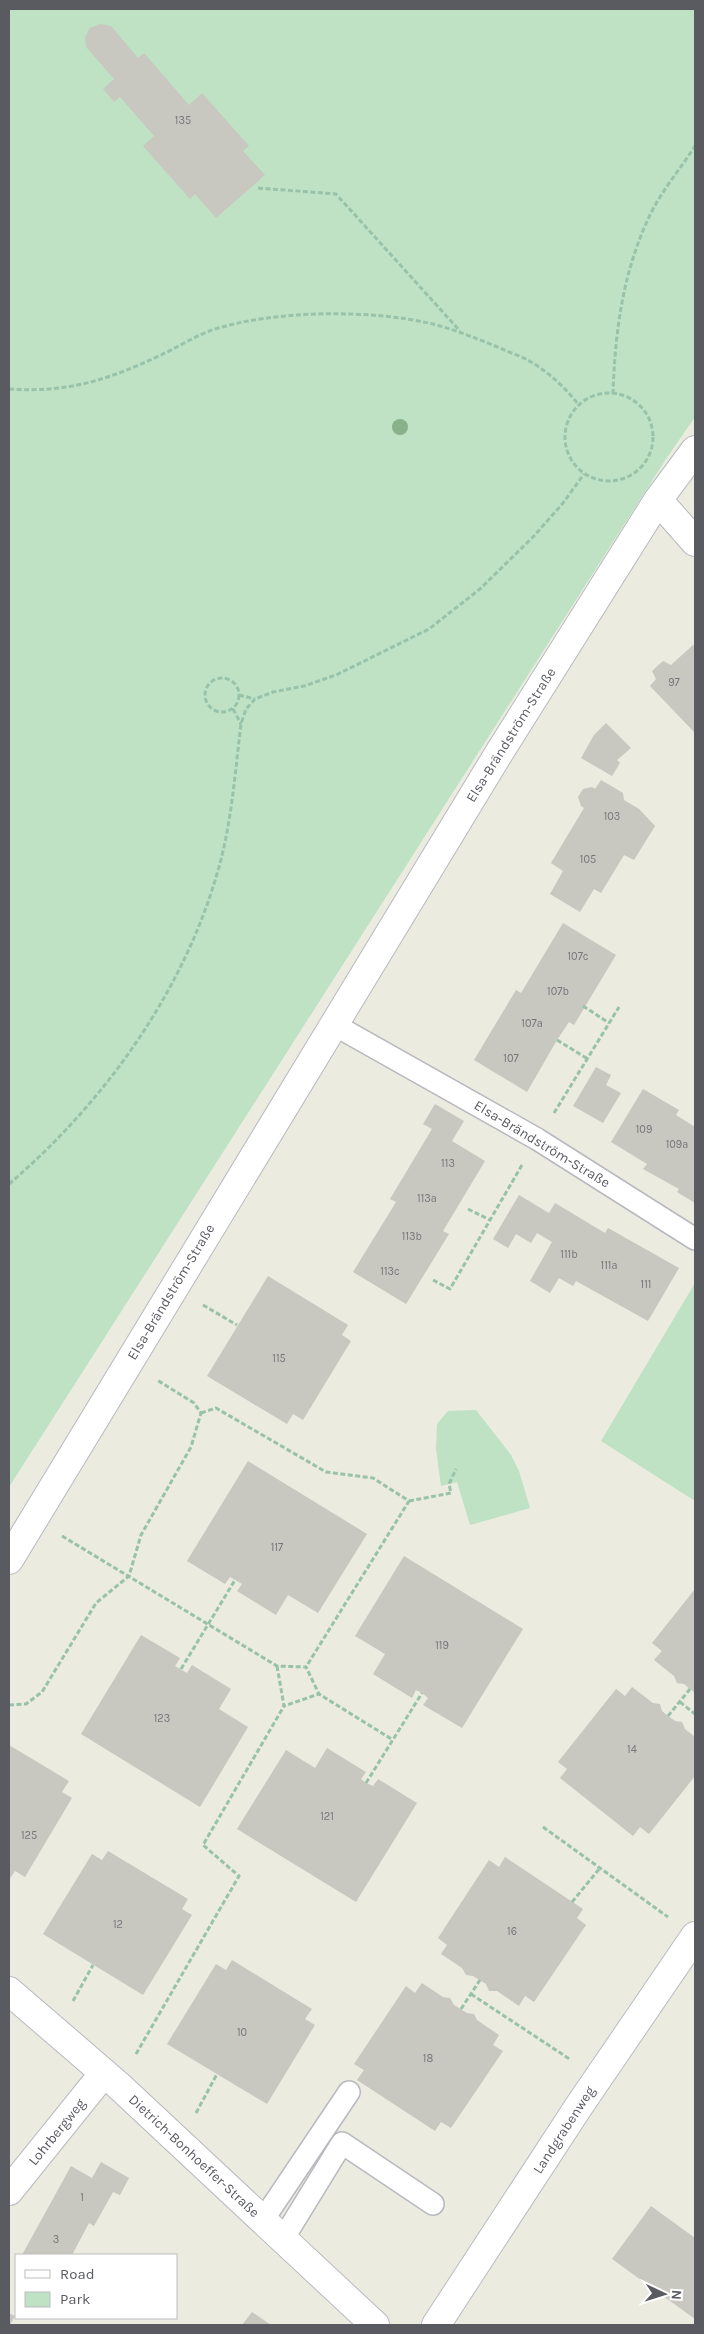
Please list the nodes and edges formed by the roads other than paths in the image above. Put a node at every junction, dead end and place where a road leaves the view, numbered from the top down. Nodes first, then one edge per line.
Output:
1 (695, 450) edge
2 (658, 500) junction
3 (695, 542) edge
4 (333, 1024) junction
5 (695, 1239) edge
6 (9, 1560) edge
7 (695, 1936) edge
8 (9, 1991) edge
9 (111, 2079) junction
10 (349, 2092) dead end
11 (9, 2191) edge
12 (433, 2204) dead end
13 (263, 2220) junction
14 (283, 2239) junction
15 (375, 2325) edge
16 (436, 2325) edge

1 - 2 street, Elsa-Brändström-Straße
2 - 3 street
2 - 4 street, Elsa-Brändström-Straße
4 - 5 lane, Elsa-Brändström-Straße
4 - 6 street, Elsa-Brändström-Straße
7 - 16 street, Landgrabenweg
8 - 9 street, Dietrich-Bonhoeffer-Straße
9 - 11 street, Lohrbergweg
9 - 13 street, Dietrich-Bonhoeffer-Straße
10 - 13 lane
12 - 14 lane
13 - 14 street, Dietrich-Bonhoeffer-Straße
14 - 15 street, Dietrich-Bonhoeffer-Straße

